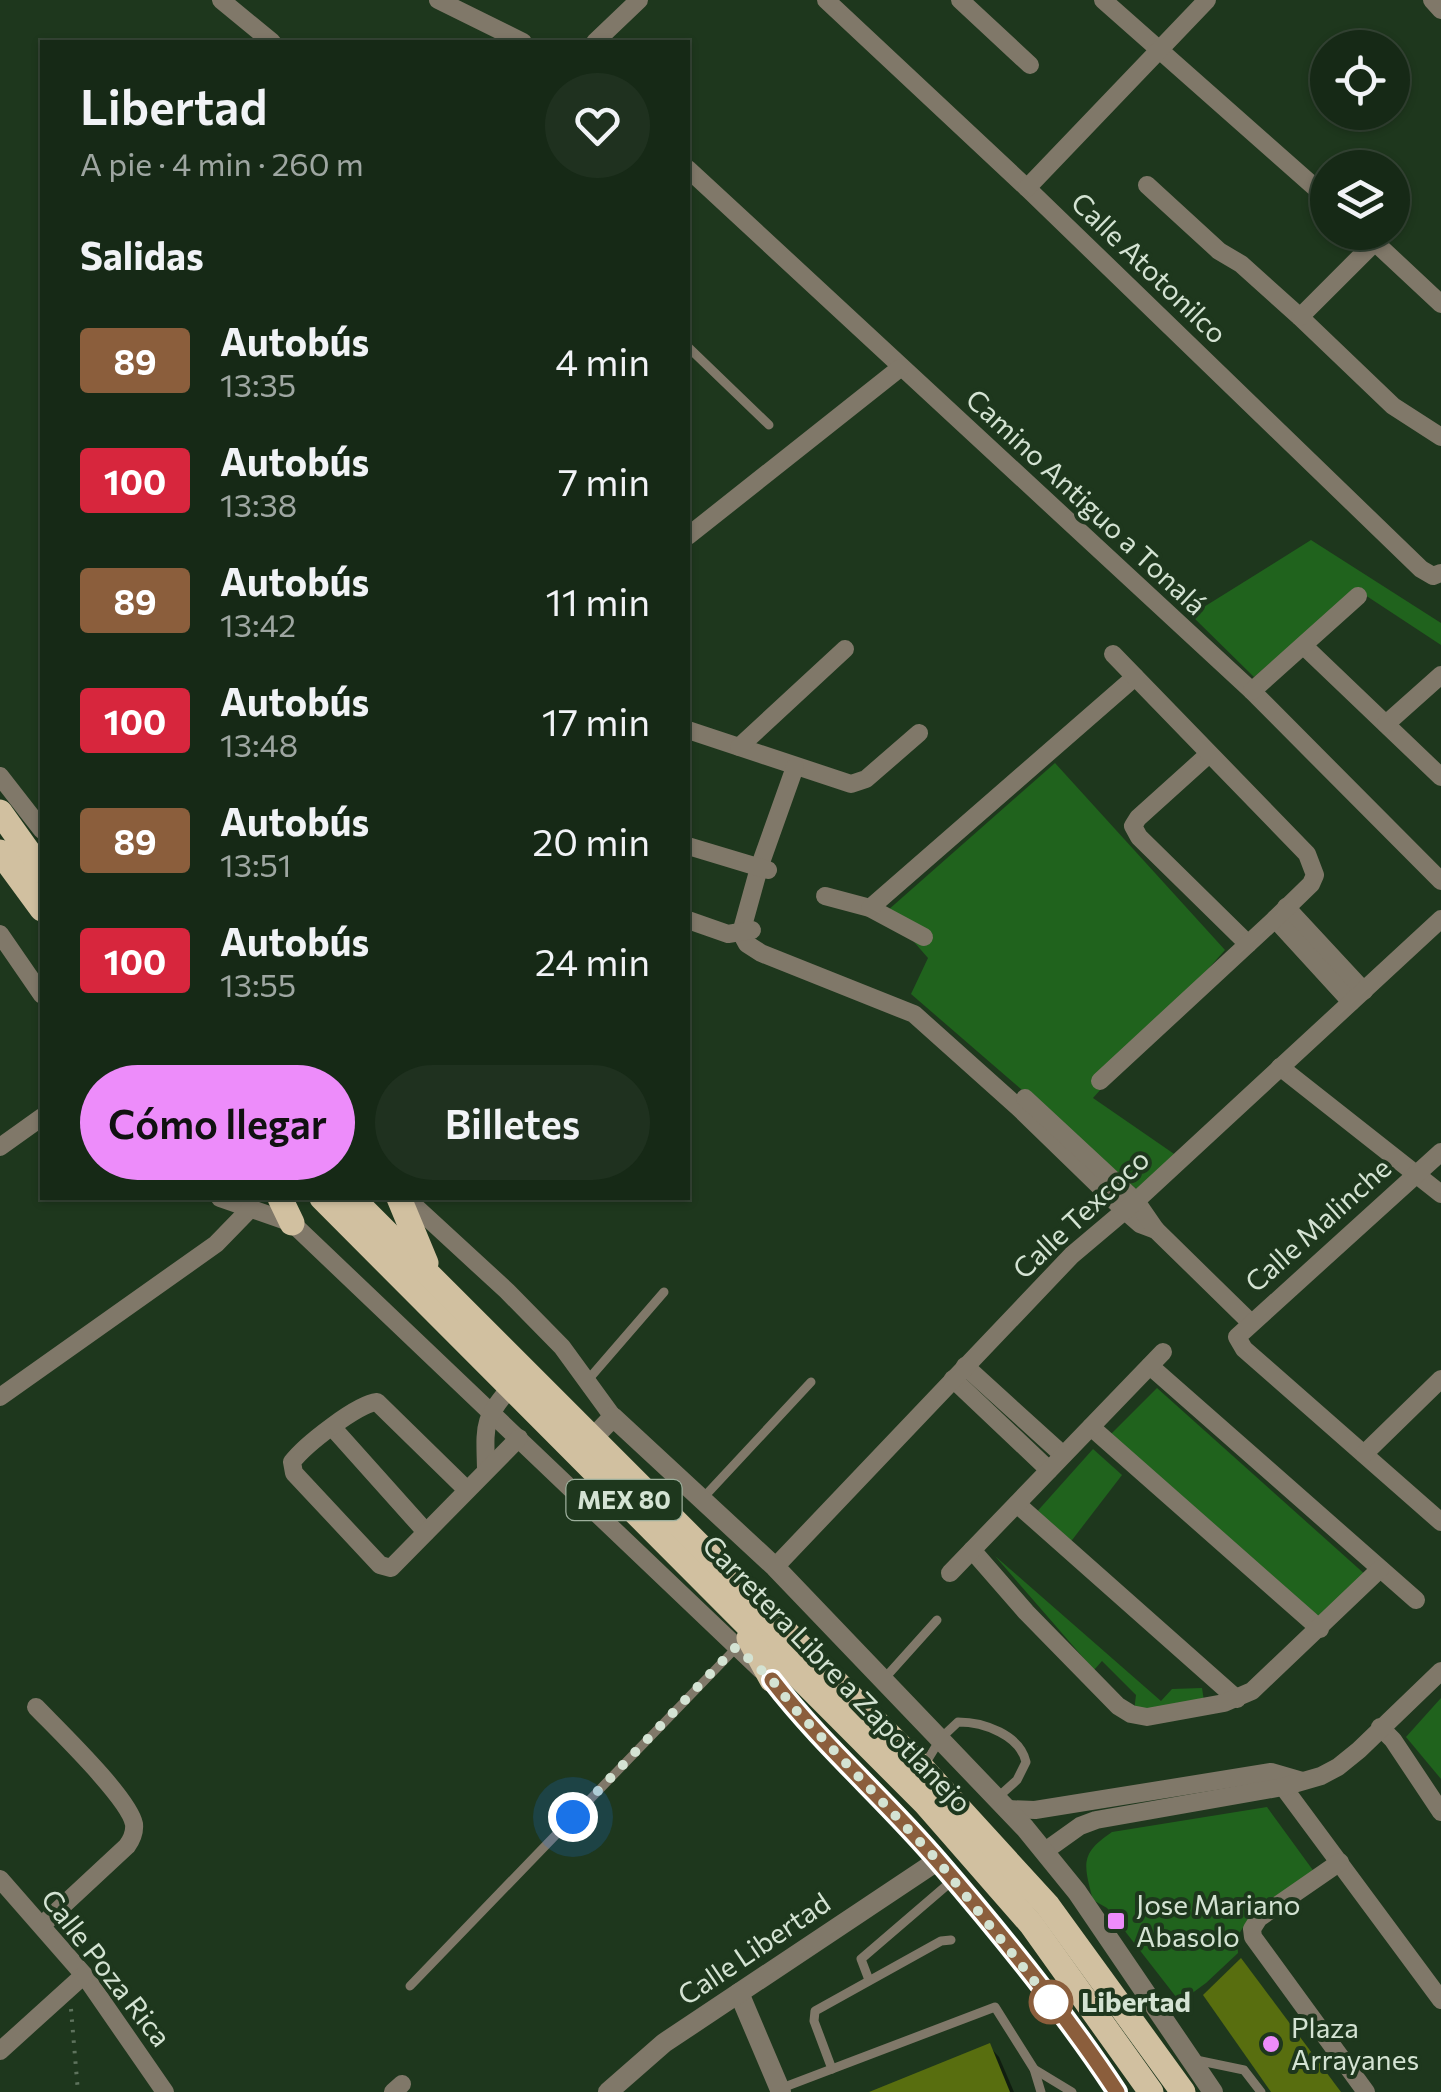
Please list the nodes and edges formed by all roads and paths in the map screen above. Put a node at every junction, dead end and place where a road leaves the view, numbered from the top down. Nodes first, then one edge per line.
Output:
1 (220, 0) edge
2 (438, 0) edge
3 (640, 0) edge
4 (826, 0) edge
5 (960, 0) edge
6 (1102, 0) edge
7 (1207, 0) edge
8 (1432, 0) edge
9 (1441, 10) edge
10 (270, 40) edge
11 (519, 40) edge
12 (597, 40) edge
13 (1159, 49) junction
14 (1030, 65) dead end
15 (690, 171) edge
16 (1310, 184) edge
17 (1147, 186) dead end
18 (1027, 188) junction
19 (1359, 250) edge
20 (1384, 250) edge
21 (1441, 304) edge
22 (1300, 317) junction
23 (690, 349) edge
24 (900, 368) junction
25 (770, 426) dead end
26 (1441, 437) edge
27 (690, 534) edge
28 (1437, 574) edge
29 (1358, 596) dead end
30 (1305, 646) junction
31 (845, 649) dead end
32 (1113, 654) dead end
33 (1441, 675) edge
34 (1134, 678) junction
35 (1252, 691) junction
36 (1386, 724) junction
37 (690, 731) edge
38 (919, 733) dead end
39 (739, 747) junction
40 (1209, 754) junction
41 (800, 769) junction
42 (0, 776) edge
43 (1441, 777) edge
44 (0, 812) edge
45 (40, 827) edge
46 (690, 847) edge
47 (0, 852) edge
48 (40, 869) edge
49 (765, 869) junction
50 (1441, 881) edge
51 (825, 896) dead end
52 (40, 905) edge
53 (870, 908) junction
54 (1281, 913) junction
55 (1441, 919) edge
56 (690, 921) edge
57 (747, 932) junction
58 (0, 934) edge
59 (924, 937) dead end
60 (1248, 944) junction
61 (40, 991) edge
62 (1357, 996) junction
63 (1280, 1067) junction
64 (1100, 1081) dead end
65 (40, 1118) edge
66 (0, 1148) edge
67 (1441, 1152) edge
68 (1416, 1174) junction
69 (1441, 1194) edge
70 (225, 1200) edge
71 (281, 1200) edge
72 (324, 1200) edge
73 (354, 1200) edge
74 (403, 1200) edge
75 (404, 1200) edge
76 (1130, 1206) junction
77 (250, 1209) junction
78 (292, 1223) junction
79 (431, 1277) junction
80 (664, 1292) dead end
81 (1250, 1322) junction
82 (959, 1372) junction
83 (1441, 1379) edge
84 (587, 1382) junction
85 (811, 1382) dead end
86 (512, 1386) junction
87 (0, 1397) edge
88 (490, 1410) junction
89 (613, 1417) junction
90 (1091, 1426) junction
91 (333, 1428) junction
92 (519, 1438) junction
93 (592, 1439) junction
94 (1364, 1454) junction
95 (1063, 1456) junction
96 (486, 1469) junction
97 (1049, 1470) junction
98 (467, 1490) junction
99 (701, 1500) junction
100 (1016, 1504) junction
101 (1440, 1518) edge
102 (426, 1532) junction
103 (972, 1550) junction
104 (775, 1568) junction
105 (1380, 1570) junction
106 (950, 1574) dead end
107 (1416, 1600) dead end
108 (735, 1612) junction
109 (937, 1620) dead end
110 (1320, 1629) junction
111 (736, 1647) junction
112 (1441, 1671) edge
113 (884, 1678) junction
114 (772, 1680) junction
115 (1237, 1699) junction
116 (36, 1707) dead end
117 (1380, 1727) junction
118 (941, 1738) junction
119 (922, 1768) junction
120 (1277, 1779) junction
121 (1002, 1803) junction
122 (1441, 1812) edge
123 (1045, 1851) junction
124 (938, 1861) junction
125 (1340, 1862) junction
126 (0, 1879) edge
127 (953, 1880) junction
128 (42, 1924) junction
129 (951, 1940) dead end
130 (77, 1980) junction
131 (869, 1980) junction
132 (410, 1986) dead end
133 (738, 1993) junction
134 (1441, 2000) edge
135 (1123, 2008) junction
136 (1080, 2038) junction
137 (0, 2051) edge
138 (1190, 2059) junction
139 (832, 2069) junction
140 (1034, 2069) junction
141 (780, 2090) edge
142 (1069, 2091) edge
143 (78, 2092) edge
144 (165, 2092) edge
145 (608, 2092) edge
146 (1041, 2092) edge
147 (1117, 2092) edge
148 (1151, 2092) edge
149 (1182, 2092) edge
150 (1213, 2092) edge
151 (1261, 2092) edge
152 (1366, 2092) edge

1 - 10 street
2 - 11 street
3 - 12 street
4 - 18 street, Calle Atotonilco
5 - 14 street
6 - 13 street
7 - 13 street
8 - 9 street
13 - 16 street
13 - 18 street
15 - 24 street, Camino Antiguo a Tonalá
17 - 22 street
18 - 28 street, Calle Atotonilco
19 - 22 street
20 - 21 street
22 - 26 street
23 - 25 lane
24 - 27 street
24 - 35 street, Camino Antiguo a Tonalá
29 - 30 street
30 - 35 street
30 - 36 street
31 - 39 street
32 - 34 street
33 - 36 street
34 - 40 street
34 - 53 street
35 - 50 street, Camino Antiguo a Tonalá
36 - 43 street
37 - 39 street
38 - 41 street
39 - 41 street
40 - 54 street
40 - 60 street
41 - 49 street
42 - 45 street
44 - 48 main road
46 - 49 street
47 - 52 main road
49 - 57 street
51 - 53 street
53 - 59 street
54 - 60 street
54 - 62 street
55 - 62 street, Calle Texcoco
56 - 57 street
57 - 76 street
58 - 61 street
60 - 64 street
62 - 63 street, Calle Texcoco
63 - 68 street
63 - 76 street, Calle Texcoco
65 - 66 street
67 - 68 street, Calle Malinche
68 - 69 street
68 - 81 street, Calle Malinche
70 - 77 street
71 - 78 main road
72 - 86 main road, Carretera Libre a Zapotlanejo / MEX 80
73 - 79 main road, Carretera Libre a Zapotlanejo / MEX 80
74 - 79 main road
75 - 84 street
76 - 81 street
76 - 82 street, Calle Texcoco
77 - 78 street
77 - 87 street
78 - 88 street
79 - 93 main road, Carretera Libre a Zapotlanejo / MEX 80
80 - 84 lane
81 - 94 street, Calle Malinche
82 - 95 street
82 - 97 street
82 - 104 street, Calle Texcoco
83 - 94 street
84 - 89 street
85 - 99 lane
86 - 88 street
86 - 108 main road, Carretera Libre a Zapotlanejo / MEX 80
88 - 92 street
88 - 96 street
89 - 93 street
89 - 99 street, Carretera Libre a Zapotlanejo
90 - 95 street
90 - 105 street
90 - 110 street
91 - 98 street
91 - 102 street
91 - 102 street
92 - 96 street
92 - 111 street
93 - 119 main road, Carretera Libre a Zapotlanejo / MEX 80
94 - 101 street
95 - 97 street
96 - 98 street
97 - 100 street
98 - 102 street
99 - 104 street, Carretera Libre a Zapotlanejo
100 - 103 street
100 - 115 street
103 - 106 street
103 - 115 street
104 - 113 street, Carretera Libre a Zapotlanejo
105 - 107 street
105 - 110 street
108 - 114 main road
108 - 135 main road, Carretera Libre a Zapotlanejo / MEX 80
109 - 113 lane
110 - 115 street
111 - 114 street
111 - 132 lane
112 - 117 street
113 - 118 street, Carretera Libre a Zapotlanejo
114 - 124 street, Carretera Libre a Zapotlanejo
116 - 128 street
117 - 120 street
117 - 122 street
118 - 119 lane
118 - 121 street, Carretera Libre a Zapotlanejo
118 - 121 lane
119 - 135 main road, Carretera Libre a Zapotlanejo / MEX 80
120 - 121 street
120 - 123 street
120 - 125 street
121 - 123 street, Carretera Libre a Zapotlanejo
123 - 135 street, Carretera Libre a Zapotlanejo
124 - 127 street, Carretera Libre a Zapotlanejo
124 - 133 street, Calle Libertad
125 - 134 street
125 - 152 street
126 - 128 street, Calle Poza Rica
127 - 131 lane
127 - 136 street, Carretera Libre a Zapotlanejo
128 - 130 street, Calle Poza Rica
129 - 131 lane
130 - 137 street
130 - 143 path
130 - 144 street, Calle Poza Rica
131 - 139 lane
133 - 141 street
133 - 145 street, Calle Libertad
135 - 136 street
135 - 138 street, Carretera Libre a Zapotlanejo
135 - 148 main road, Carretera Libre a Zapotlanejo / MEX 80
135 - 149 main road, Carretera Libre a Zapotlanejo / MEX 80
136 - 147 street, Carretera Libre a Zapotlanejo
138 - 150 street, Carretera Libre a Zapotlanejo
138 - 151 lane
139 - 140 lane
139 - 141 lane
140 - 142 lane
140 - 146 lane

